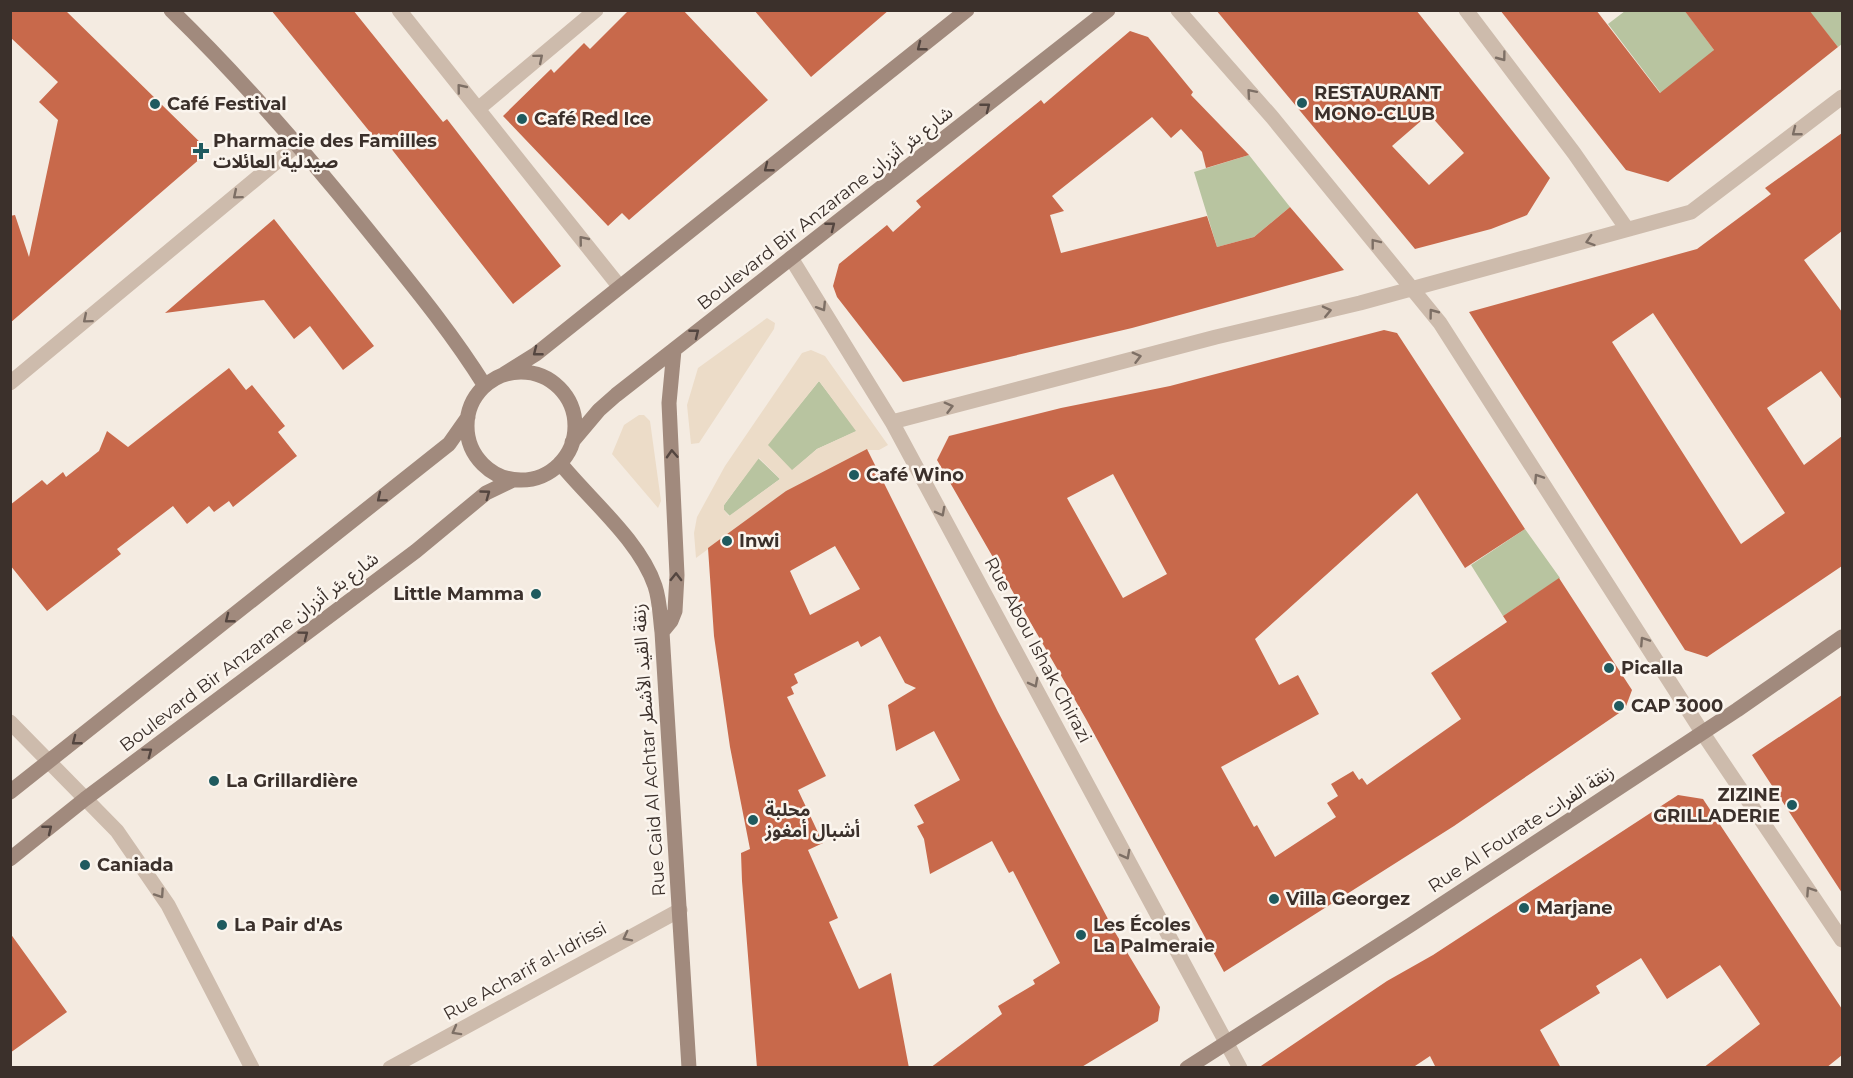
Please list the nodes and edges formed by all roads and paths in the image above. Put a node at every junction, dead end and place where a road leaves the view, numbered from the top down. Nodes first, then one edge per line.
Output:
1 (171, 10) edge
2 (399, 10) edge
3 (596, 10) edge
4 (967, 10) edge
5 (1108, 10) edge
6 (1178, 10) edge
7 (1472, 12) edge
8 (1842, 97) edge
9 (478, 109) junction
10 (298, 144) junction
11 (1627, 229) junction
12 (791, 258) junction
13 (619, 286) junction
14 (1413, 287) junction
15 (674, 350) junction
16 (504, 374) junction
17 (10, 383) edge
18 (485, 386) junction
19 (468, 417) junction
20 (892, 422) junction
21 (572, 442) junction
22 (560, 463) junction
23 (513, 480) junction
24 (662, 632) junction
25 (1842, 637) edge
26 (10, 722) edge
27 (1702, 732) junction
28 (48, 763) junction
29 (10, 792) edge
30 (85, 800) junction
31 (10, 859) edge
32 (680, 910) junction
33 (1842, 940) edge
34 (1227, 1041) junction
35 (252, 1068) edge
36 (390, 1068) edge
37 (689, 1068) edge
38 (1187, 1068) edge
39 (1240, 1068) edge

1 - 10 main road
9 -> 2 street
9 -> 3 street
4 -> 13 main road
12 -> 5 main road, Boulevard Bir Anzarane شارع بئر أنزران
14 -> 6 street
7 -> 11 street
8 -> 11 street
13 -> 9 street
10 -> 17 street
10 - 18 main road
11 -> 14 street
15 -> 12 main road, Boulevard Bir Anzarane شارع بئر أنزران
12 -> 20 street, Rue Abou Ishak Chirazi
13 -> 16 main road
20 -> 14 street
27 -> 14 street
15 - 21 main road, Boulevard Bir Anzarane شارع بئر أنزران
24 -> 15 main road
16 - 18 main road
16 - 21 main road
18 - 19 main road
19 - 23 main road
19 -> 28 main road, Boulevard Bir Anzarane شارع بئر أنزران
20 -> 34 street, Rue Abou Ishak Chirazi
21 - 22 main road
22 - 23 main road
22 - 24 main road, Rue Caid Al Achtar زنقة القيد الأشطر
30 -> 23 main road, Boulevard Bir Anzarane شارع بئر أنزران
24 - 32 main road, Rue Caid Al Achtar زنقة القيد الأشطر
25 - 27 main road, Rue Al Fourate زنقة الفرات
26 - 28 street
33 -> 27 street
27 - 34 main road, Rue Al Fourate زنقة الفرات
28 - 29 main road, Boulevard Bir Anzarane شارع بئر أنزران
28 - 30 street
31 -> 30 main road, Boulevard Bir Anzarane شارع بئر أنزران
30 -> 35 street
32 -> 36 street, Rue Acharif al-Idrissi
32 - 37 main road, Rue Caid Al Achtar زنقة القيد الأشطر
34 - 38 main road, Rue Al Fourate زنقة الفرات
34 - 39 street, Rue Abou Ishak Chirazi

